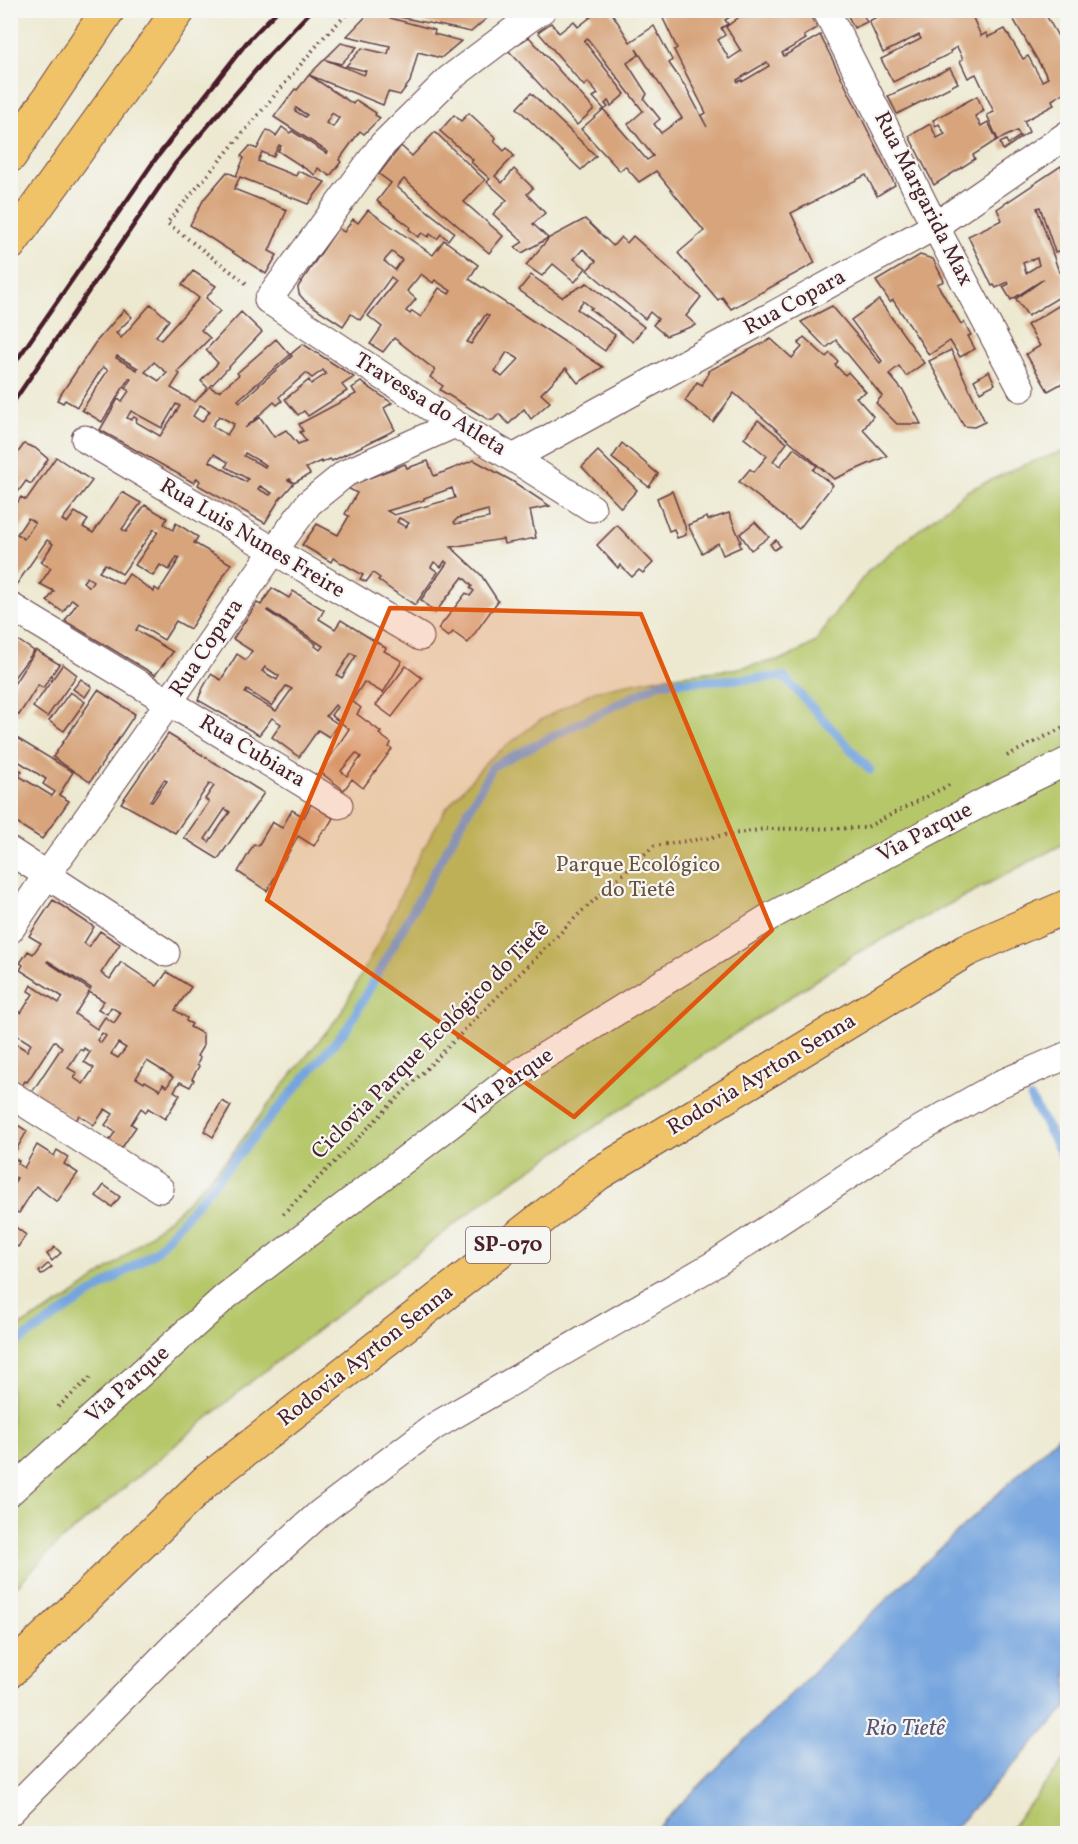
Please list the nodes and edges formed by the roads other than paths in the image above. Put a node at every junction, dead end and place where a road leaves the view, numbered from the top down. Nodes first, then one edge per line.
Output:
1 (108, 10) edge
2 (179, 10) edge
3 (542, 10) edge
4 (826, 10) edge
5 (1068, 134) edge
6 (10, 156) edge
7 (935, 226) junction
8 (10, 244) edge
9 (1022, 388) dead end
10 (454, 424) junction
11 (85, 440) dead end
12 (513, 458) junction
13 (592, 508) dead end
14 (273, 552) junction
15 (10, 606) edge
16 (420, 637) dead end
17 (170, 702) junction
18 (1068, 761) edge
19 (339, 805) dead end
20 (10, 851) edge
21 (46, 875) junction
22 (1068, 906) edge
23 (10, 930) edge
24 (166, 953) dead end
25 (1068, 1055) edge
26 (10, 1094) edge
27 (160, 1190) dead end
28 (10, 1492) edge
29 (10, 1671) edge
30 (10, 1812) edge

1 - 6 main road
2 - 8 main road
3 - 10 street, Travessa do Atleta
4 - 7 street, Rua Margarida Max
5 - 7 street, Rua Copara
7 - 9 street, Rua Margarida Max
7 - 12 street, Rua Copara
10 - 12 street, Travessa do Atleta
10 - 14 street, Rua Copara
11 - 14 street, Rua Luis Nunes Freire
12 - 13 street, Travessa do Atleta
14 - 16 street, Rua Luis Nunes Freire
14 - 17 street, Rua Copara
15 - 17 street, Rua Cubiara
17 - 19 street, Rua Cubiara
17 - 21 street, Rua Copara
18 - 28 street, Via Parque
20 - 21 street
21 - 23 street, Rua Copara
21 - 24 street
22 - 29 main road, Rodovia Ayrton Senna / SP-070
25 - 30 street
26 - 27 street

